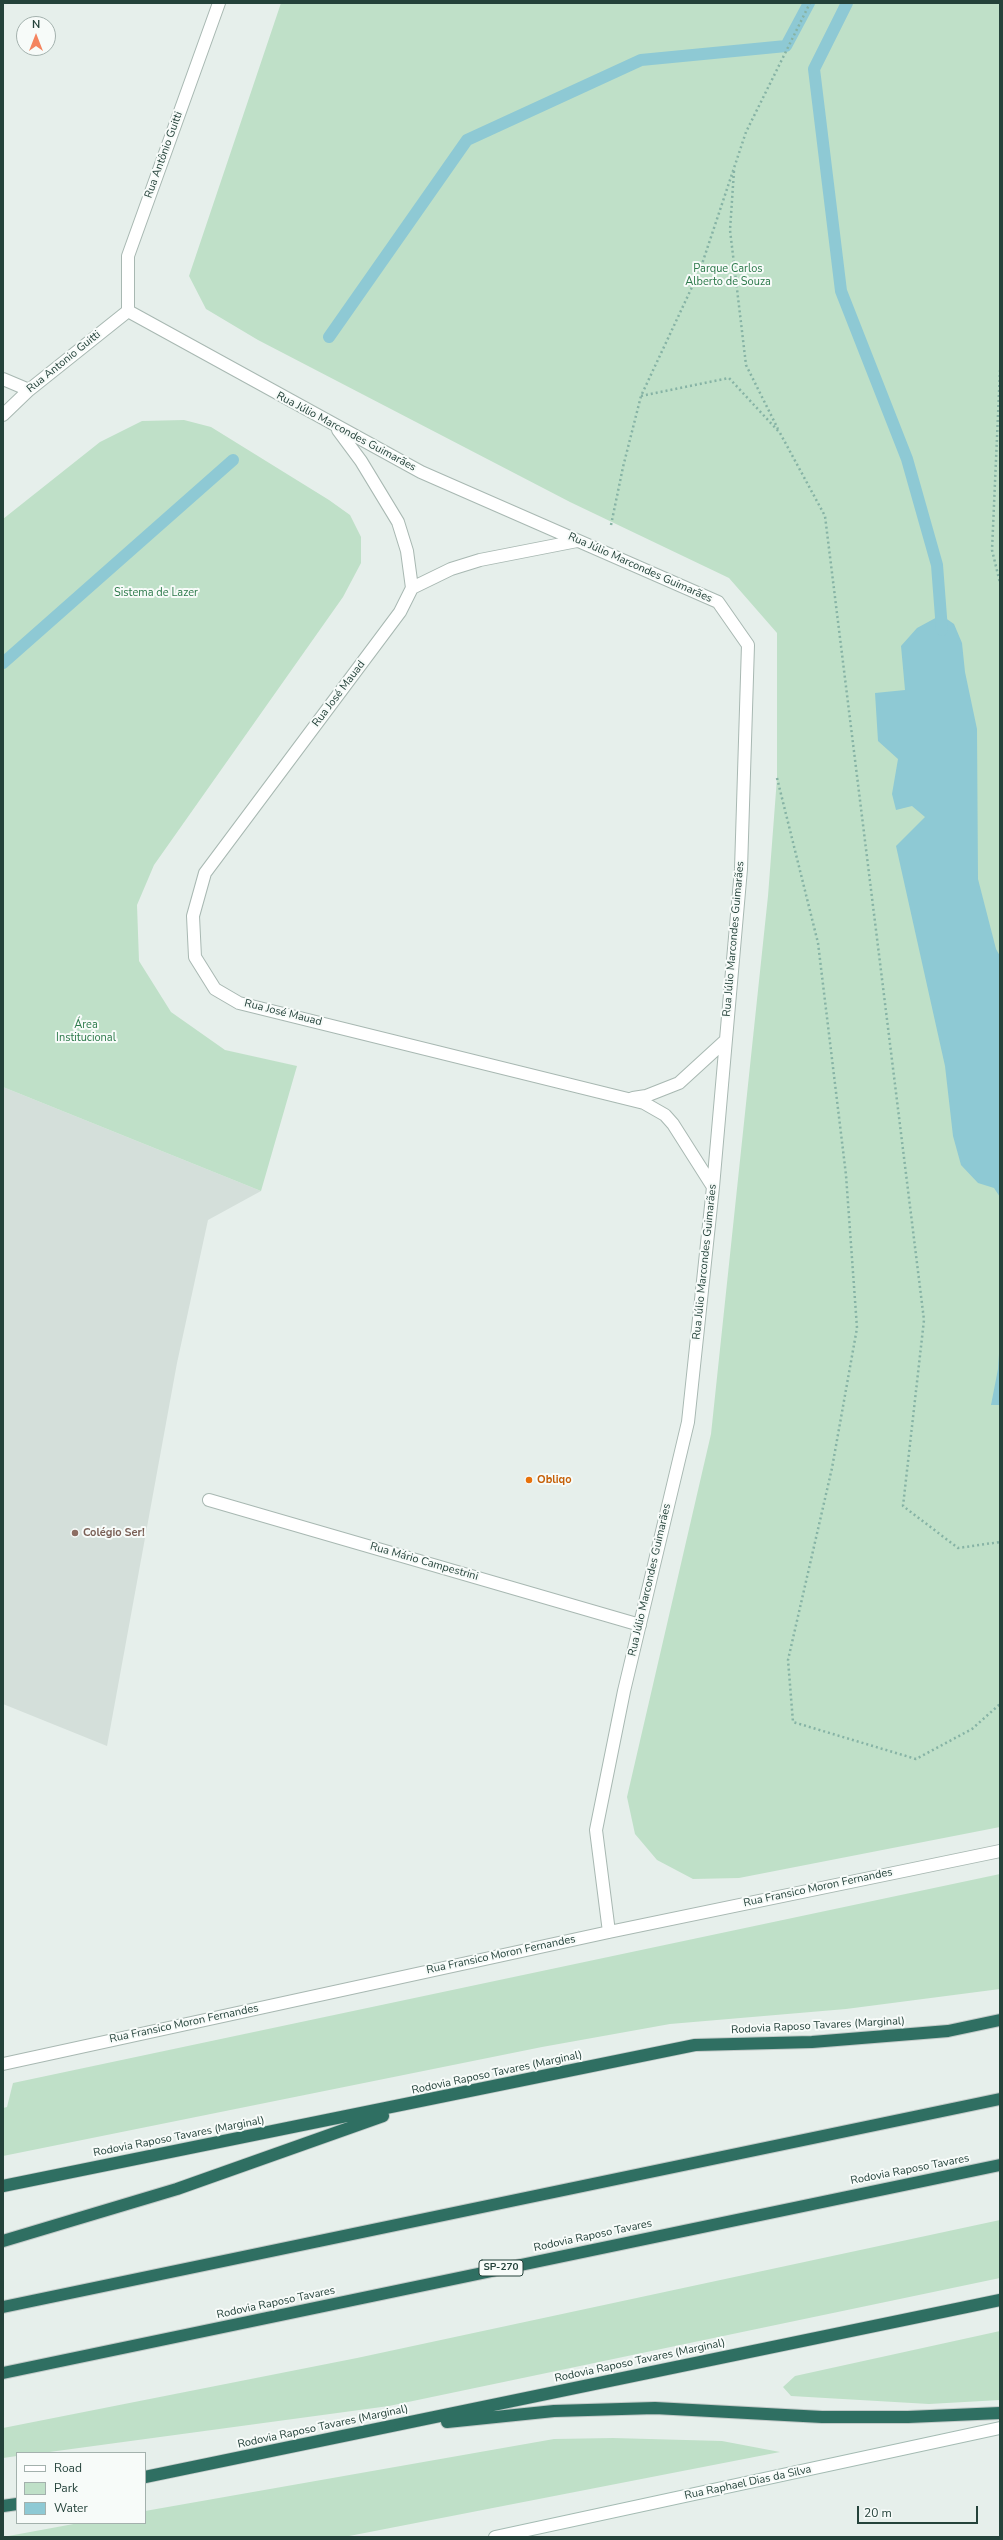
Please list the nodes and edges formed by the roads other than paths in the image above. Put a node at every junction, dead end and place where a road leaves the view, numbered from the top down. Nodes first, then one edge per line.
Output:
1 (219, 3) edge
2 (128, 311) junction
3 (3, 379) edge
4 (30, 390) junction
5 (3, 415) edge
6 (336, 427) junction
7 (578, 541) junction
8 (412, 588) junction
9 (726, 1040) junction
10 (630, 1098) junction
11 (713, 1187) junction
12 (209, 1500) dead end
13 (640, 1625) junction
14 (1000, 1851) edge
15 (609, 1932) junction
16 (1000, 2020) edge
17 (3, 2064) edge
18 (1000, 2099) edge
19 (424, 2102) junction
20 (1000, 2165) edge
21 (3, 2186) edge
22 (3, 2241) edge
23 (1000, 2300) edge
24 (3, 2307) edge
25 (3, 2373) edge
26 (1000, 2413) edge
27 (384, 2428) junction
28 (1000, 2428) edge
29 (146, 2477) edge
30 (16, 2504) edge
31 (3, 2506) edge
32 (495, 2537) edge

1 - 2 street, Rua Antônio Guitti
2 - 4 street, Rua Antonio Guitti
2 - 6 street, Rua Júlio Marcondes Guimarães
3 - 4 street
4 - 5 street, Rua Antonio Guitti
6 - 7 street, Rua Júlio Marcondes Guimarães
6 - 8 street
7 - 8 street
7 - 9 street, Rua Júlio Marcondes Guimarães
8 - 10 street, Rua José Mauad
9 - 10 street, Rua José Mauad
9 - 11 street, Rua Júlio Marcondes Guimarães
10 - 11 street, Rua José Mauad
11 - 13 street, Rua Júlio Marcondes Guimarães
12 - 13 street, Rua Mário Campestrini
13 - 15 street, Rua Júlio Marcondes Guimarães
14 - 15 street, Rua Fransico Moron Fernandes
15 - 17 street, Rua Fransico Moron Fernandes
16 - 19 highway, Rodovia Raposo Tavares (Marginal)
18 - 24 highway
19 - 21 highway, Rodovia Raposo Tavares (Marginal)
19 - 22 highway
20 - 25 highway, Rodovia Raposo Tavares / SP-270
23 - 27 highway, Rodovia Raposo Tavares (Marginal)
26 - 27 highway
27 - 29 highway, Rodovia Raposo Tavares (Marginal)
28 - 32 street, Rua Raphael Dias da Silva
30 - 31 highway

